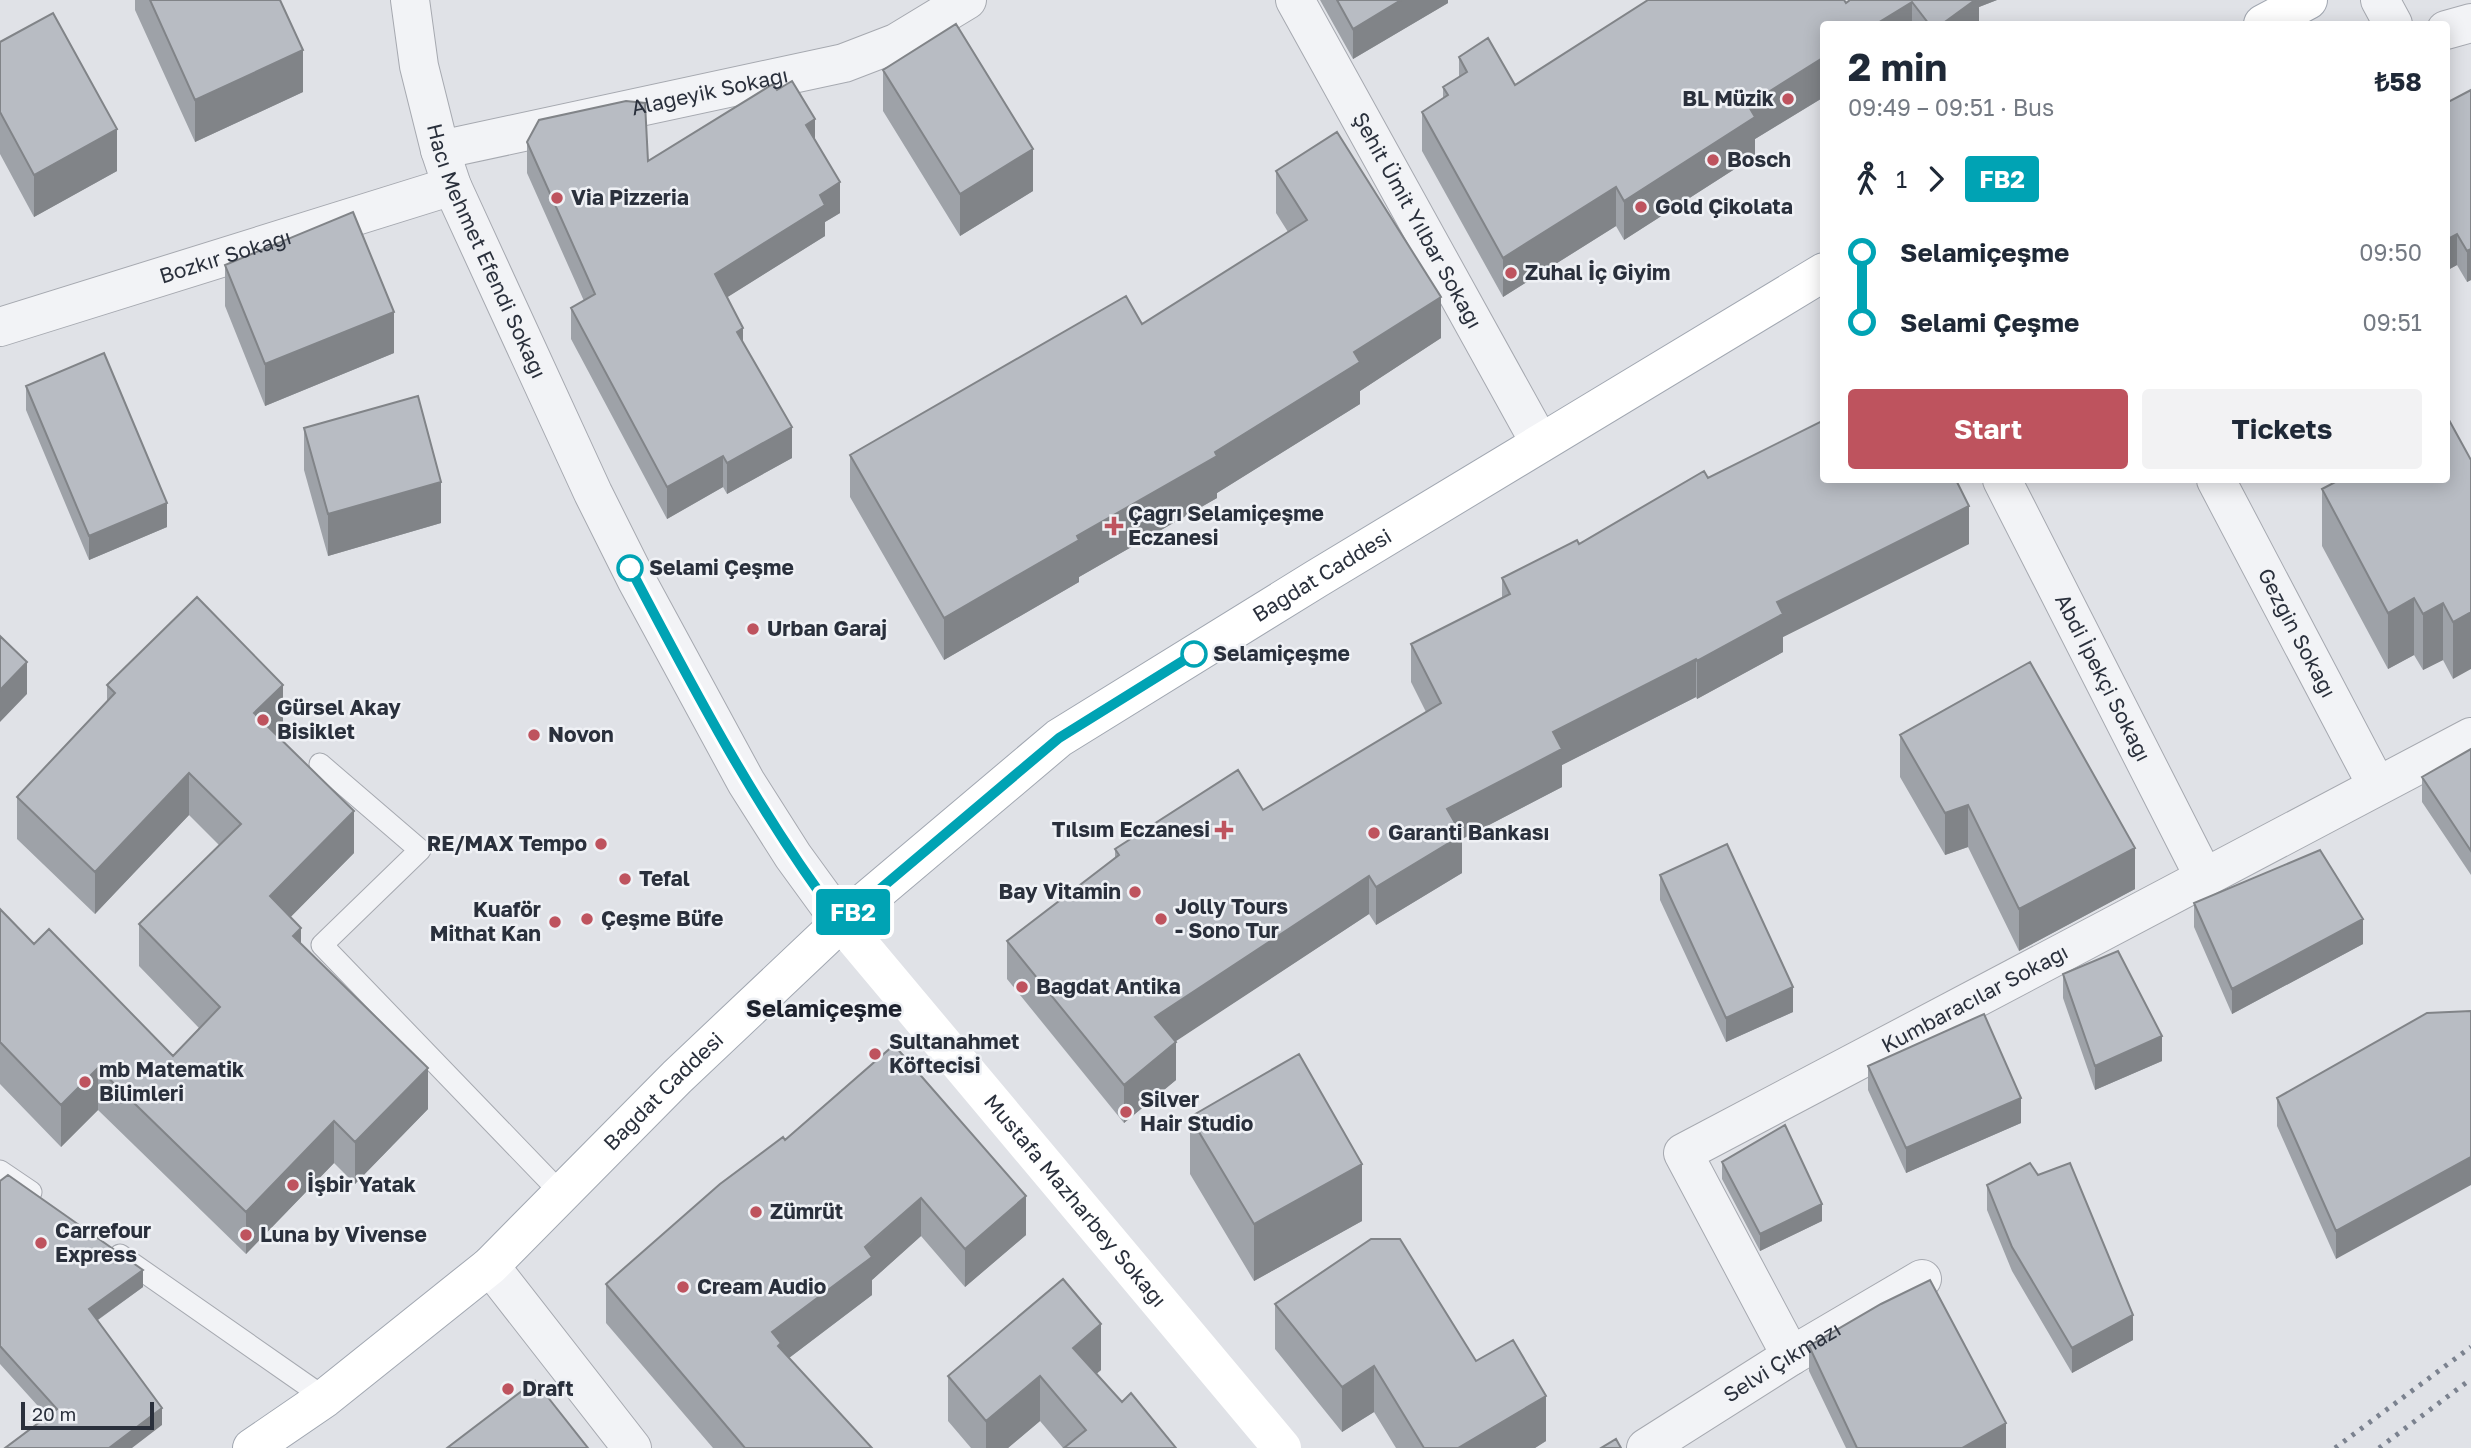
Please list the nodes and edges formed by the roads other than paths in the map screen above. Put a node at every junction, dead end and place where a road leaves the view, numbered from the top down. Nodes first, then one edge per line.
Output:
1 (410, 0) edge
2 (967, 0) edge
3 (1294, 0) edge
4 (2308, 0) edge
5 (2380, 0) edge
6 (2269, 21) edge
7 (2391, 21) edge
8 (2471, 23) edge
9 (2450, 29) edge
10 (440, 150) junction
11 (452, 186) junction
12 (1820, 274) edge
13 (0, 327) edge
14 (1540, 443) junction
15 (2004, 483) edge
16 (2218, 483) edge
17 (2471, 737) edge
18 (320, 764) dead end
19 (2377, 786) junction
20 (2204, 877) junction
21 (841, 922) junction
22 (0, 1171) edge
23 (561, 1194) junction
24 (45, 1202) edge
25 (102, 1242) edge
26 (490, 1266) junction
27 (1922, 1279) dead end
28 (1791, 1356) junction
29 (325, 1398) junction
30 (252, 1448) edge
31 (632, 1448) edge
32 (1282, 1448) edge
33 (1646, 1448) edge

1 - 10 street, Hacı Mehmet Efendi Sokağı
2 - 10 street, Alageyik Sokağı
3 - 14 street, Şehit Ümit Yılbar Sokağı
4 - 6 main road
5 - 7 street
8 - 9 street
10 - 11 street, Hacı Mehmet Efendi Sokağı
11 - 13 street, Bozkır Sokağı
11 - 21 street, Hacı Mehmet Efendi Sokağı
12 - 14 main road, Bağdat Caddesi
14 - 21 main road, Bağdat Caddesi
15 - 20 street, Abdi İpekçi Sokağı
16 - 19 street, Gezgin Sokağı
17 - 19 street, Kumbaracılar Sokağı
18 - 23 lane
19 - 20 street, Kumbaracılar Sokağı
20 - 28 street, Kumbaracılar Sokağı
21 - 23 main road, Bağdat Caddesi
21 - 32 main road, Mustafa Mazharbey Sokağı
22 - 24 lane
23 - 26 main road, Bağdat Caddesi
25 - 29 lane
26 - 29 main road, Bağdat Caddesi
26 - 31 street
27 - 28 street, Selvi Çıkmazı
28 - 33 street, Selvi Çıkmazı
29 - 30 main road, Bağdat Caddesi

